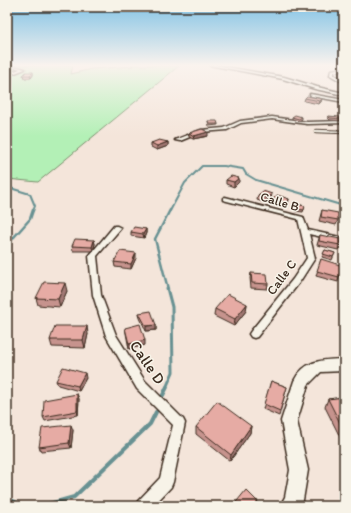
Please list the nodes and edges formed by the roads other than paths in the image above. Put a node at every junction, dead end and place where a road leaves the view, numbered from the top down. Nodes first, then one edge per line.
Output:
1 (320, 89) edge
2 (344, 94) edge
3 (311, 95) edge
4 (344, 101) edge
5 (344, 122) edge
6 (316, 131) dead end
7 (344, 132) edge
8 (178, 140) dead end
9 (225, 198) dead end
10 (117, 228) dead end
11 (305, 231) junction
12 (344, 240) edge
13 (254, 334) dead end
14 (344, 365) edge
15 (144, 506) edge
16 (290, 506) edge

1 - 2 street
3 - 4 street
5 - 8 street
6 - 7 lane
9 - 11 street, Calle B
10 - 15 street, Calle D
11 - 12 street, Calle B
11 - 13 street, Calle C
14 - 16 street

